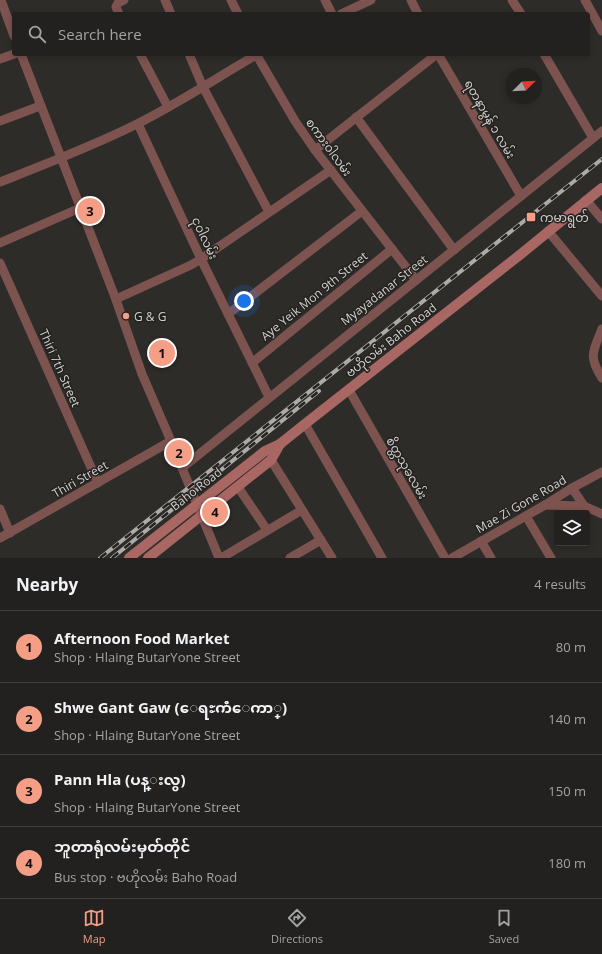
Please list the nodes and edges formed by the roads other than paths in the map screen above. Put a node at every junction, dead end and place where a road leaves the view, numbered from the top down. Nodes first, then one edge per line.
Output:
1 (124, 0) edge
2 (165, 0) edge
3 (231, 0) edge
4 (325, 0) edge
5 (371, 0) edge
6 (411, 0) edge
7 (512, 0) edge
8 (584, 0) edge
9 (1, 1) edge
10 (118, 10) edge
11 (170, 12) edge
12 (237, 12) edge
13 (331, 12) edge
14 (345, 12) edge
15 (417, 12) edge
16 (520, 12) edge
17 (12, 31) edge
18 (602, 31) edge
19 (12, 55) edge
20 (22, 56) edge
21 (141, 56) edge
22 (190, 56) edge
23 (254, 56) edge
24 (258, 56) edge
25 (435, 56) edge
26 (439, 56) edge
27 (545, 56) edge
28 (0, 59) edge
29 (203, 87) junction
30 (40, 106) junction
31 (168, 107) junction
32 (356, 117) junction
33 (0, 121) edge
34 (138, 124) junction
35 (602, 131) edge
36 (593, 138) junction
37 (315, 150) junction
38 (62, 158) junction
39 (331, 170) junction
40 (0, 182) edge
41 (602, 188) edge
42 (521, 196) junction
43 (586, 200) junction
44 (80, 208) junction
45 (362, 211) junction
46 (269, 212) junction
47 (602, 219) edge
48 (548, 231) junction
49 (0, 243) edge
50 (392, 249) junction
51 (454, 250) junction
52 (201, 259) junction
53 (0, 263) edge
54 (416, 280) junction
55 (602, 296) edge
56 (116, 299) junction
57 (228, 314) junction
58 (602, 329) edge
59 (252, 363) junction
60 (602, 378) edge
61 (349, 390) junction
62 (269, 397) junction
63 (305, 424) junction
64 (171, 441) junction
65 (280, 444) junction
66 (271, 460) junction
67 (182, 468) junction
68 (602, 472) edge
69 (98, 483) junction
70 (238, 487) junction
71 (572, 488) junction
72 (197, 505) junction
73 (545, 505) junction
74 (584, 506) junction
75 (0, 509) edge
76 (302, 510) junction
77 (602, 514) edge
78 (201, 516) junction
79 (526, 516) junction
80 (267, 530) junction
81 (10, 532) junction
82 (0, 538) edge
83 (320, 540) junction
84 (481, 541) junction
85 (129, 558) edge
86 (148, 558) edge
87 (220, 558) edge
88 (290, 558) edge
89 (332, 558) edge
90 (382, 558) edge
91 (445, 558) edge
92 (452, 558) edge
93 (491, 558) edge
94 (551, 558) edge

1 - 10 street
2 - 11 street
3 - 12 street
4 - 13 street
5 - 14 street
6 - 15 street
7 - 16 street
8 - 18 street
9 - 17 street
19 - 28 street
20 - 30 street
21 - 31 street
22 - 29 street
23 - 29 street
24 - 37 street, စကား၀ါလမ်း
25 - 32 street
26 - 42 street, ရတနာမွန် ၁ လမ်း
27 - 36 street
29 - 31 street
29 - 46 street
30 - 33 street
30 - 38 street
31 - 34 street
32 - 37 street
32 - 51 street
34 - 38 street
34 - 52 street, ငုဝါလမ်း
35 - 36 street, Myayadanar Street
36 - 42 street, Myayadanar Street
37 - 39 street, စကား၀ါလမ်း
38 - 40 street
38 - 44 street
39 - 45 street, စကား၀ါလမ်း
39 - 46 street
41 - 43 main road, ဗဟိုလမ်း Baho Road
42 - 51 street, Myayadanar Street
43 - 47 street
43 - 48 main road, ဗဟိုလမ်း Baho Road
44 - 49 street
44 - 56 street
45 - 50 street, စကား၀ါလမ်း
45 - 57 street
46 - 52 street
48 - 55 street
48 - 61 main road, ဗဟိုလမ်း Baho Road
50 - 54 street, စကား၀ါလမ်း
50 - 59 street, Aye Yeik Mon 9th Street
51 - 54 street, Myayadanar Street
52 - 56 street
52 - 57 street, ငုဝါလမ်း
53 - 69 street, Thiri 7th Street
54 - 62 street, Myayadanar Street
56 - 64 street
57 - 59 street, ငုဝါလမ်း
58 - 60 street
59 - 62 street, ငုဝါလမ်း
61 - 63 main road, ဗဟိုလမ်း Baho Road
61 - 91 street, စိတ္တသုခလမ်း
62 - 67 street, Myayadanar Street
63 - 65 main road, ဗဟိုလမ်း Baho Road
63 - 90 street
64 - 67 street
64 - 69 street, Thiri Street
65 - 66 main road, ဗဟိုလမ်း Baho Road
65 - 72 main road, Baho Road
66 - 70 main road, ဗဟိုလမ်း Baho Road
66 - 76 street
67 - 72 street
68 - 71 street, Mae Zi Gone Road
69 - 81 street, Thiri Street
70 - 78 main road, ဗဟိုလမ်း Baho Road
70 - 80 street
71 - 73 street, Mae Zi Gone Road
71 - 74 street
72 - 78 street
72 - 85 main road, Baho Road
73 - 74 street
73 - 79 street, Mae Zi Gone Road
74 - 77 street
75 - 81 street
76 - 80 street
76 - 83 street
78 - 86 main road, ဗဟိုလမ်း Baho Road
78 - 87 street
79 - 84 street, Mae Zi Gone Road
79 - 94 street
80 - 87 street
81 - 82 street, Thiri Street
83 - 88 street
83 - 89 street
84 - 92 street, Mae Zi Gone Road
84 - 93 street

